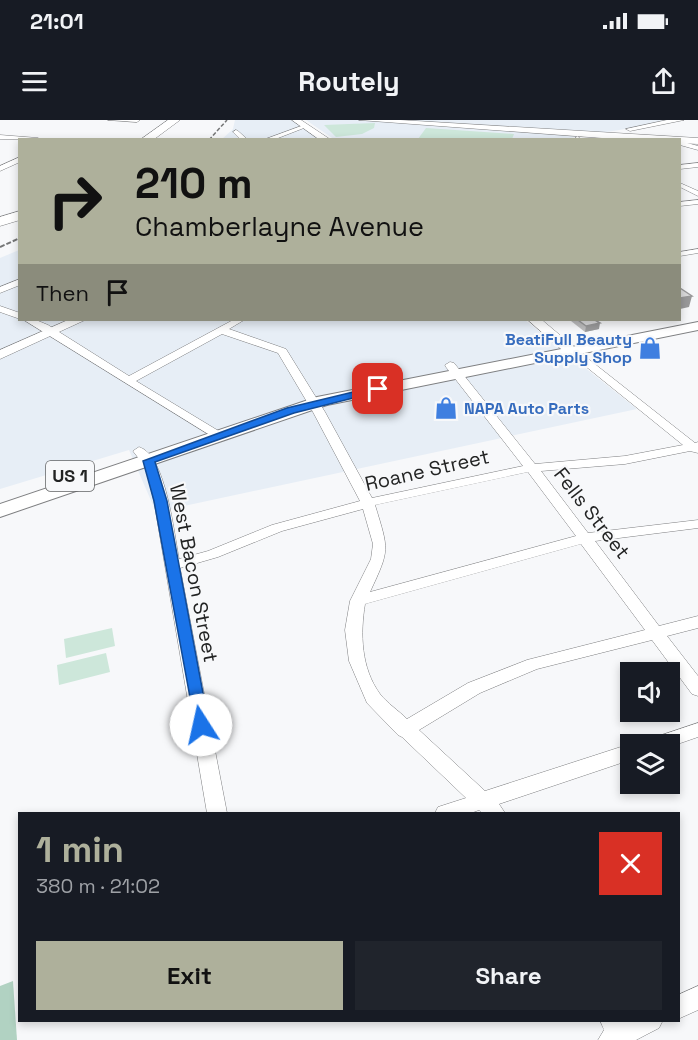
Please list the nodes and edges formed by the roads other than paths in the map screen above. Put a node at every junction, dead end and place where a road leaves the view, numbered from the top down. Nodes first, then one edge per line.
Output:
1 (111, 120) edge
2 (175, 120) edge
3 (185, 120) edge
4 (296, 120) edge
5 (363, 120) edge
6 (382, 120) edge
7 (694, 120) edge
8 (135, 121) edge
9 (675, 121) edge
10 (303, 123) edge
11 (236, 132) dead end
12 (612, 135) junction
13 (0, 136) edge
14 (596, 136) edge
15 (19, 138) edge
16 (148, 138) edge
17 (160, 138) edge
18 (243, 138) edge
19 (270, 138) edge
20 (324, 138) edge
21 (652, 138) edge
22 (681, 141) edge
23 (698, 141) edge
24 (681, 142) edge
25 (698, 148) edge
26 (681, 151) edge
27 (18, 160) edge
28 (698, 165) edge
29 (681, 167) edge
30 (0, 169) edge
31 (698, 182) edge
32 (681, 185) edge
33 (681, 186) edge
34 (698, 194) edge
35 (698, 202) edge
36 (681, 204) edge
37 (18, 209) edge
38 (0, 215) edge
39 (18, 216) edge
40 (0, 222) edge
41 (698, 251) edge
42 (681, 254) edge
43 (18, 283) edge
44 (0, 290) edge
45 (0, 309) edge
46 (18, 315) edge
47 (31, 321) edge
48 (59, 321) edge
49 (75, 321) edge
50 (237, 321) edge
51 (535, 321) edge
52 (698, 323) edge
53 (48, 330) junction
54 (221, 330) junction
55 (0, 346) edge
56 (567, 348) junction
57 (0, 355) edge
58 (454, 370) junction
59 (128, 381) junction
60 (311, 399) junction
61 (212, 432) junction
62 (696, 448) edge
63 (144, 456) junction
64 (530, 468) junction
65 (78, 486) junction
66 (0, 498) edge
67 (368, 503) junction
68 (0, 511) edge
69 (0, 518) edge
70 (698, 524) edge
71 (585, 538) junction
72 (172, 566) junction
73 (358, 601) junction
74 (698, 622) edge
75 (657, 634) junction
76 (698, 689) edge
77 (404, 730) junction
78 (698, 730) edge
79 (680, 736) edge
80 (620, 756) edge
81 (489, 807) edge
82 (217, 812) edge
83 (452, 812) edge
84 (698, 998) edge
85 (680, 1006) edge
86 (645, 1022) edge
87 (614, 1032) edge

1 - 8 street
2 - 16 highway
3 - 17 highway
4 - 10 main road
5 - 14 main road
6 - 14 main road
7 - 9 main road
9 - 12 main road
9 - 14 main road
10 - 19 street
10 - 20 main road
11 - 18 street
12 - 14 main road
12 - 14 main road
12 - 21 main road
13 - 15 street
22 - 23 main road
24 - 25 street
25 - 26 street
27 - 30 street
28 - 29 street
31 - 32 street
33 - 34 street
35 - 36 street
37 - 38 highway
39 - 40 highway
41 - 42 street
43 - 44 street
45 - 46 street
47 - 53 street
48 - 53 main road
49 - 53 main road
50 - 54 street
51 - 56 main road
52 - 56 main road, US 1
53 - 55 main road
53 - 57 main road
53 - 59 street
54 - 59 street
54 - 60 street
56 - 58 main road, US 1
56 - 62 street
58 - 60 main road, US 1
58 - 64 street, Fells Street
59 - 61 street
60 - 61 main road, US 1
60 - 67 street
61 - 63 main road, US 1
62 - 64 street, Roane Street
63 - 65 main road, US 1
63 - 66 main road, US 1
63 - 72 street, West Bacon Street
64 - 67 street, Roane Street
64 - 71 street, Fells Street
65 - 68 main road, US 1
65 - 69 main road
67 - 72 street, Roane Street
67 - 73 street
70 - 71 street
71 - 73 street
71 - 75 street, Fells Street
72 - 82 street, West Bacon Street
73 - 77 street
74 - 75 street
75 - 76 street, Fells Street
75 - 77 street
77 - 81 street
78 - 79 street
80 - 81 street
81 - 83 street
84 - 85 street
86 - 87 street

